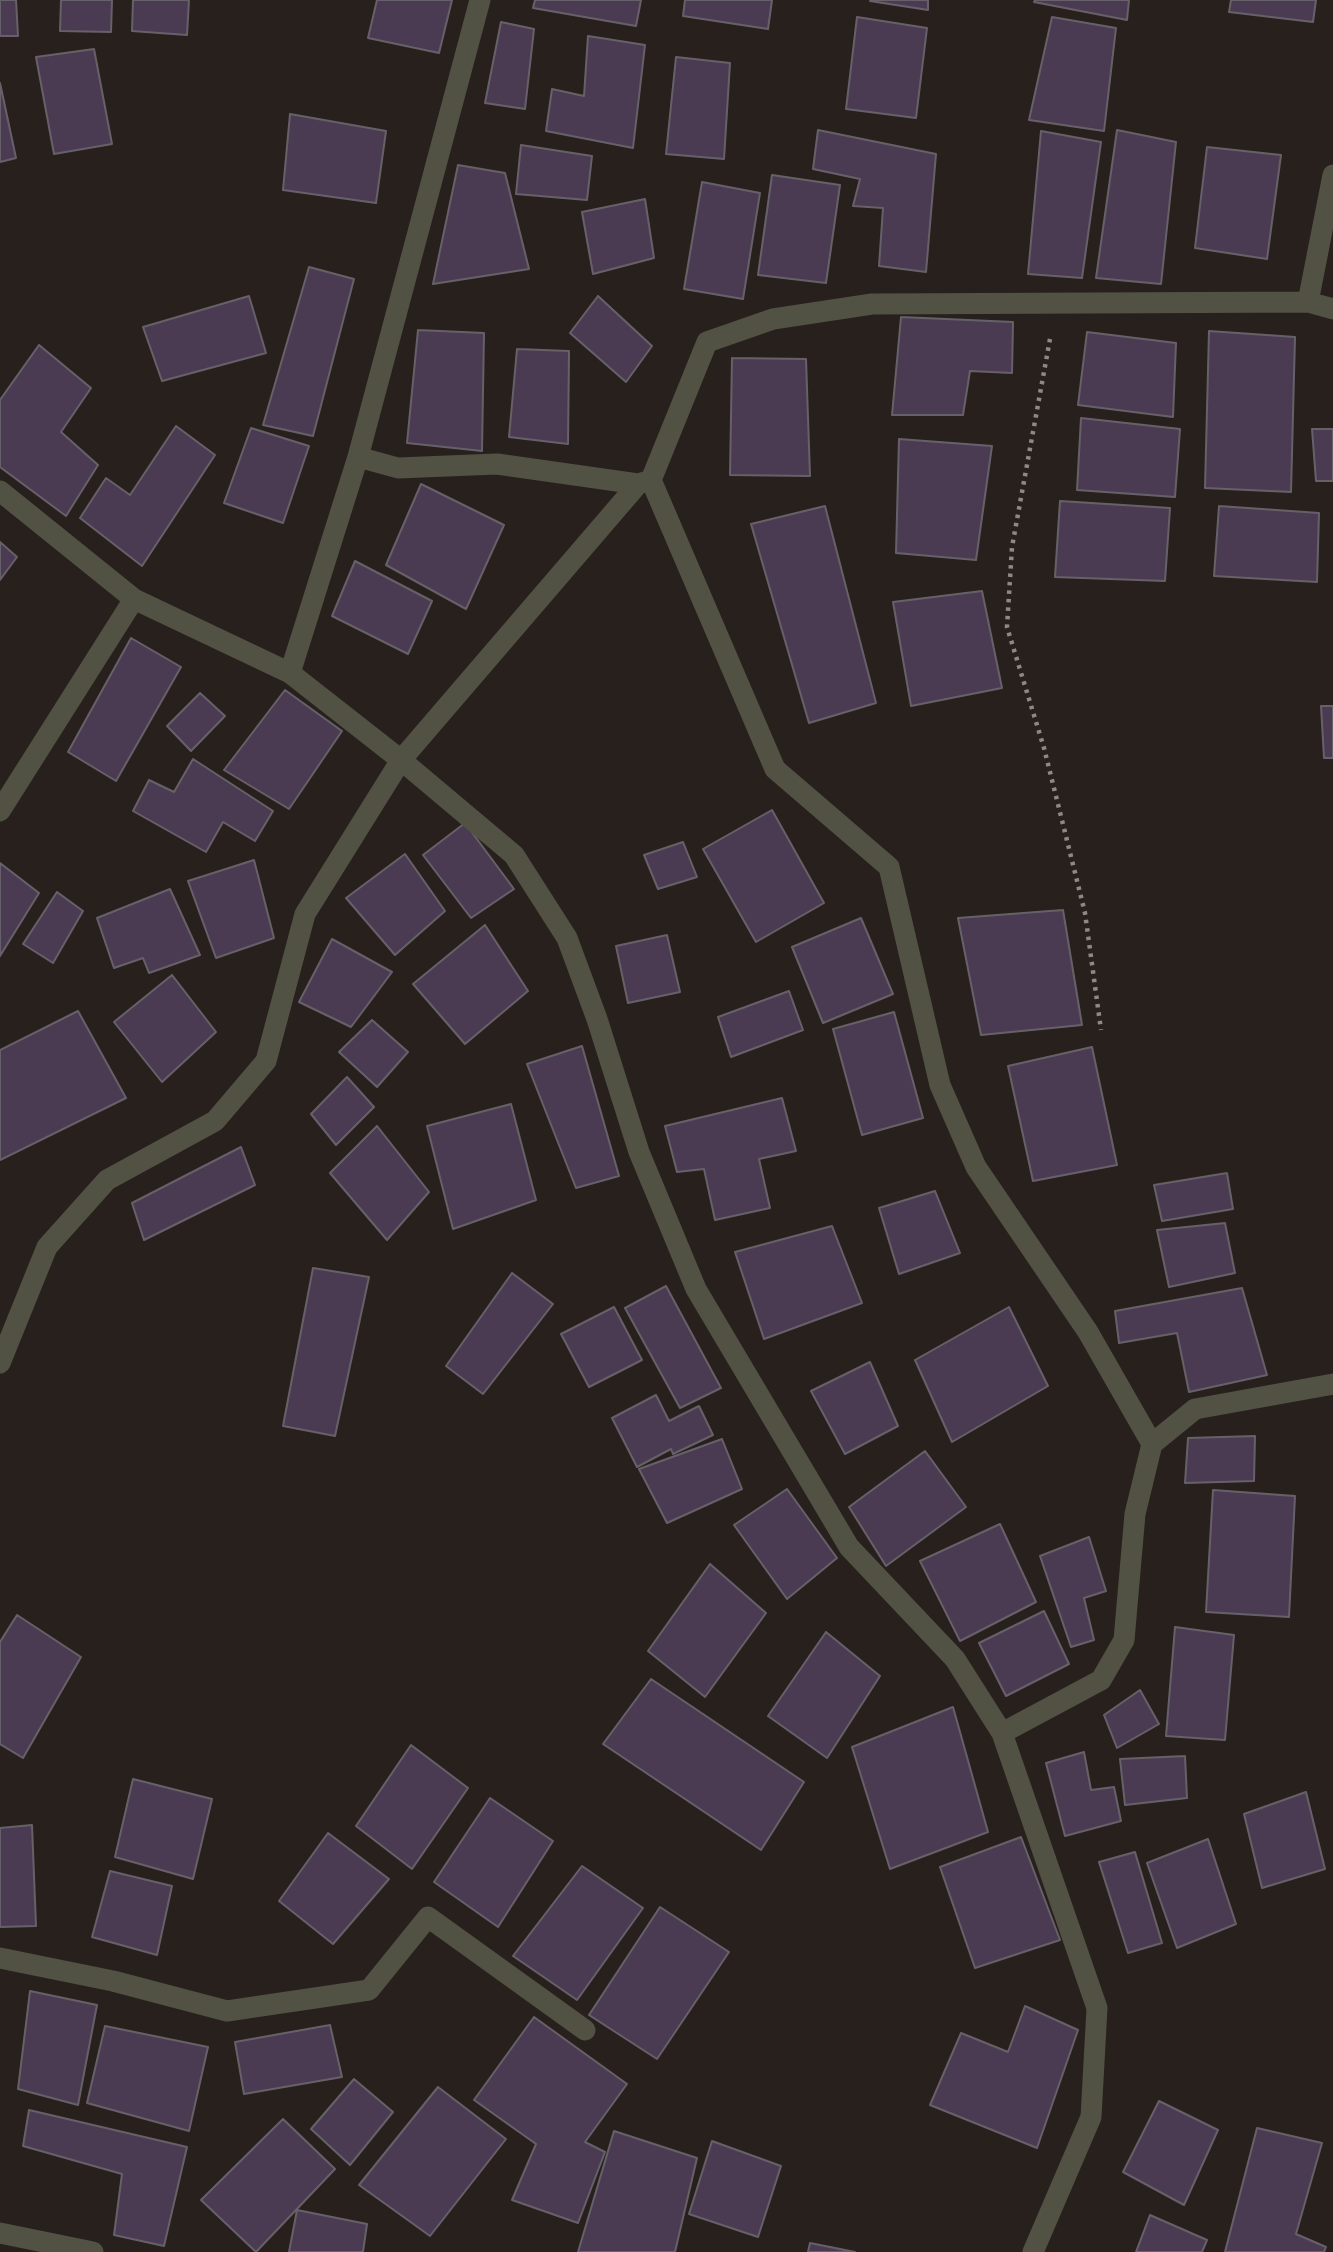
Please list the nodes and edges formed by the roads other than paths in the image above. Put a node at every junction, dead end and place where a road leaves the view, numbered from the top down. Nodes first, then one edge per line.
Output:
1 (480, 0) edge
2 (1333, 175) edge
3 (1308, 302) junction
4 (1333, 309) edge
5 (358, 457) junction
6 (644, 482) junction
7 (0, 491) edge
8 (134, 599) junction
9 (290, 673) junction
10 (401, 760) junction
11 (0, 811) edge
12 (0, 1363) edge
13 (1333, 1384) edge
14 (1152, 1444) junction
15 (1002, 1733) junction
16 (0, 1958) edge
17 (585, 2030) dead end
18 (0, 2233) edge
19 (93, 2252) edge
20 (1033, 2252) edge

1 - 5 street
2 - 3 street
3 - 4 street
3 - 6 street
5 - 6 street
5 - 9 street
6 - 10 street
6 - 14 street
7 - 8 street
8 - 9 street
8 - 11 street
9 - 10 street
10 - 12 street
10 - 15 street
13 - 14 street
14 - 15 street
15 - 20 street
16 - 17 street
18 - 19 street

